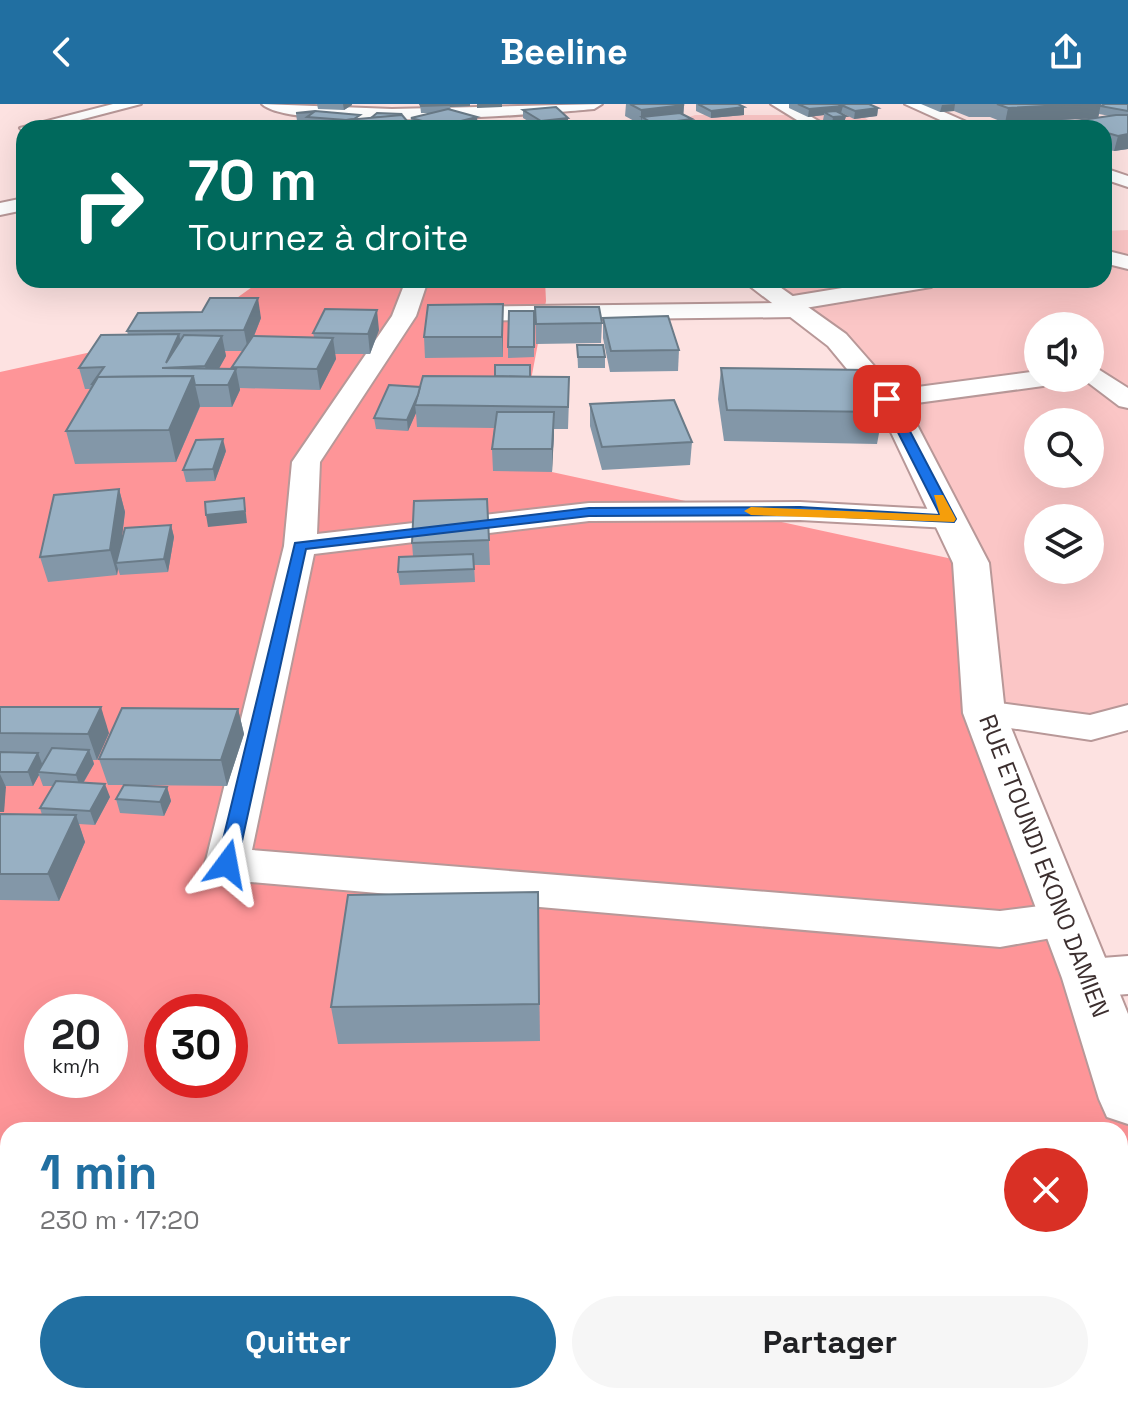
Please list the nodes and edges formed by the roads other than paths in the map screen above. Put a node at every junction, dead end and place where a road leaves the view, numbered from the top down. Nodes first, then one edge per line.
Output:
1 (133, 104) edge
2 (270, 104) edge
3 (594, 104) edge
4 (779, 104) edge
5 (913, 104) edge
6 (466, 116) junction
7 (61, 120) edge
8 (475, 120) edge
9 (808, 120) edge
10 (952, 120) edge
11 (765, 288) edge
12 (890, 288) edge
13 (410, 298) edge
14 (791, 307) junction
15 (1128, 367) edge
16 (1104, 370) edge
17 (1024, 381) edge
18 (1104, 382) edge
19 (887, 399) junction
20 (1128, 400) edge
21 (949, 519) junction
22 (300, 546) junction
23 (984, 713) junction
24 (1128, 717) edge
25 (1064, 921) junction
26 (1108, 976) edge
27 (1128, 1099) edge

1 - 7 street
2 - 6 street
3 - 6 street
4 - 9 street
5 - 10 street
6 - 8 street
11 - 14 street, RUE ETOUNDI EKONO DAMIEN
12 - 14 street
13 - 14 street
13 - 22 street
14 - 19 street, RUE ETOUNDI EKONO DAMIEN
15 - 16 street
17 - 19 street
18 - 20 street
19 - 21 street, RUE ETOUNDI EKONO DAMIEN
21 - 22 street
21 - 23 street, RUE ETOUNDI EKONO DAMIEN
22 - 25 street
23 - 24 street
23 - 25 street, RUE ETOUNDI EKONO DAMIEN
25 - 26 street, RUE ETOUNDI EKONO DAMIEN
26 - 27 street, RUE ETOUNDI EKONO DAMIEN

